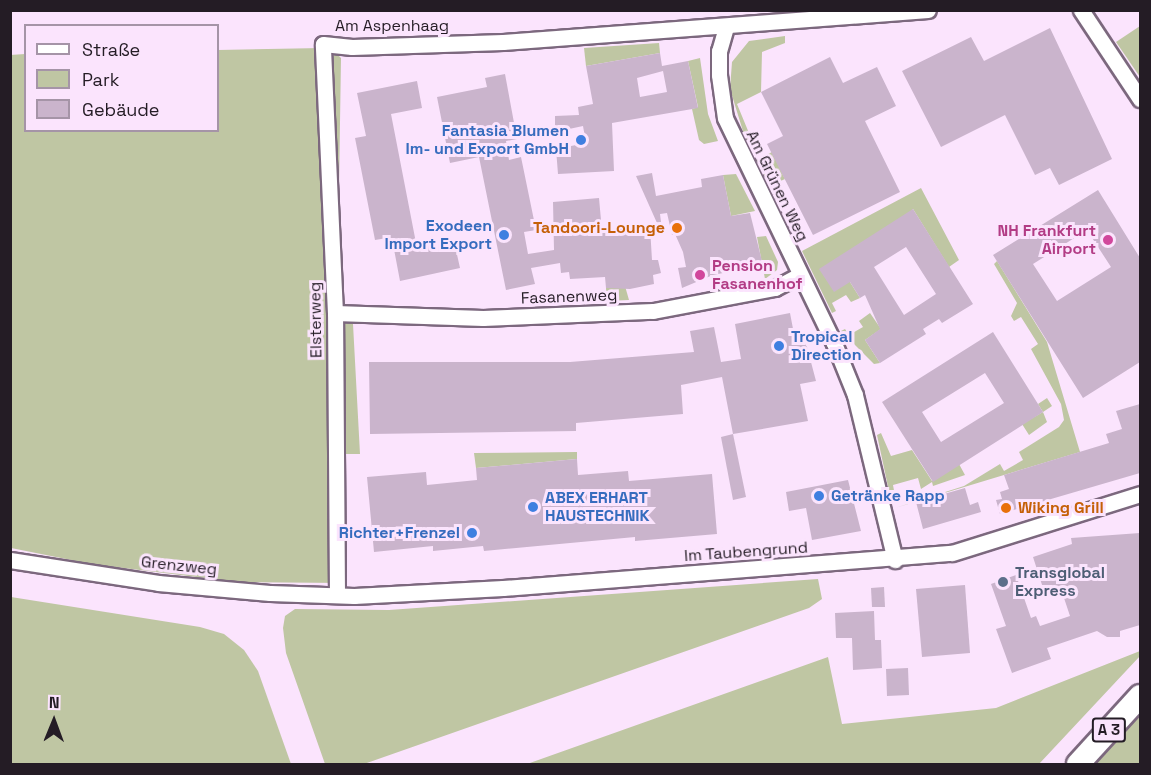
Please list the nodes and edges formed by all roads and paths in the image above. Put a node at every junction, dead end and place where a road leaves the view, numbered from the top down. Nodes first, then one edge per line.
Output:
1 (928, 10) edge
2 (1081, 10) edge
3 (726, 27) junction
4 (323, 44) joint
5 (1140, 99) edge
6 (799, 275) junction
7 (335, 313) junction
8 (1140, 494) edge
9 (10, 560) edge
10 (895, 560) junction
11 (341, 596) junction
12 (1140, 696) edge
13 (1078, 765) edge

1 - 3 street, Am Aspenhaag
2 - 5 street
3 - 4 street, Am Aspenhaag
3 - 6 street, Am Grünen Weg
4 - 7 street, Elsterweg
6 - 7 street, Fasanenweg
6 - 10 street, Am Grünen Weg
7 - 11 street, Elsterweg
8 - 10 street, Im Taubengrund
9 - 11 street, Grenzweg
10 - 11 street, Im Taubengrund
12 - 13 highway, A 3

